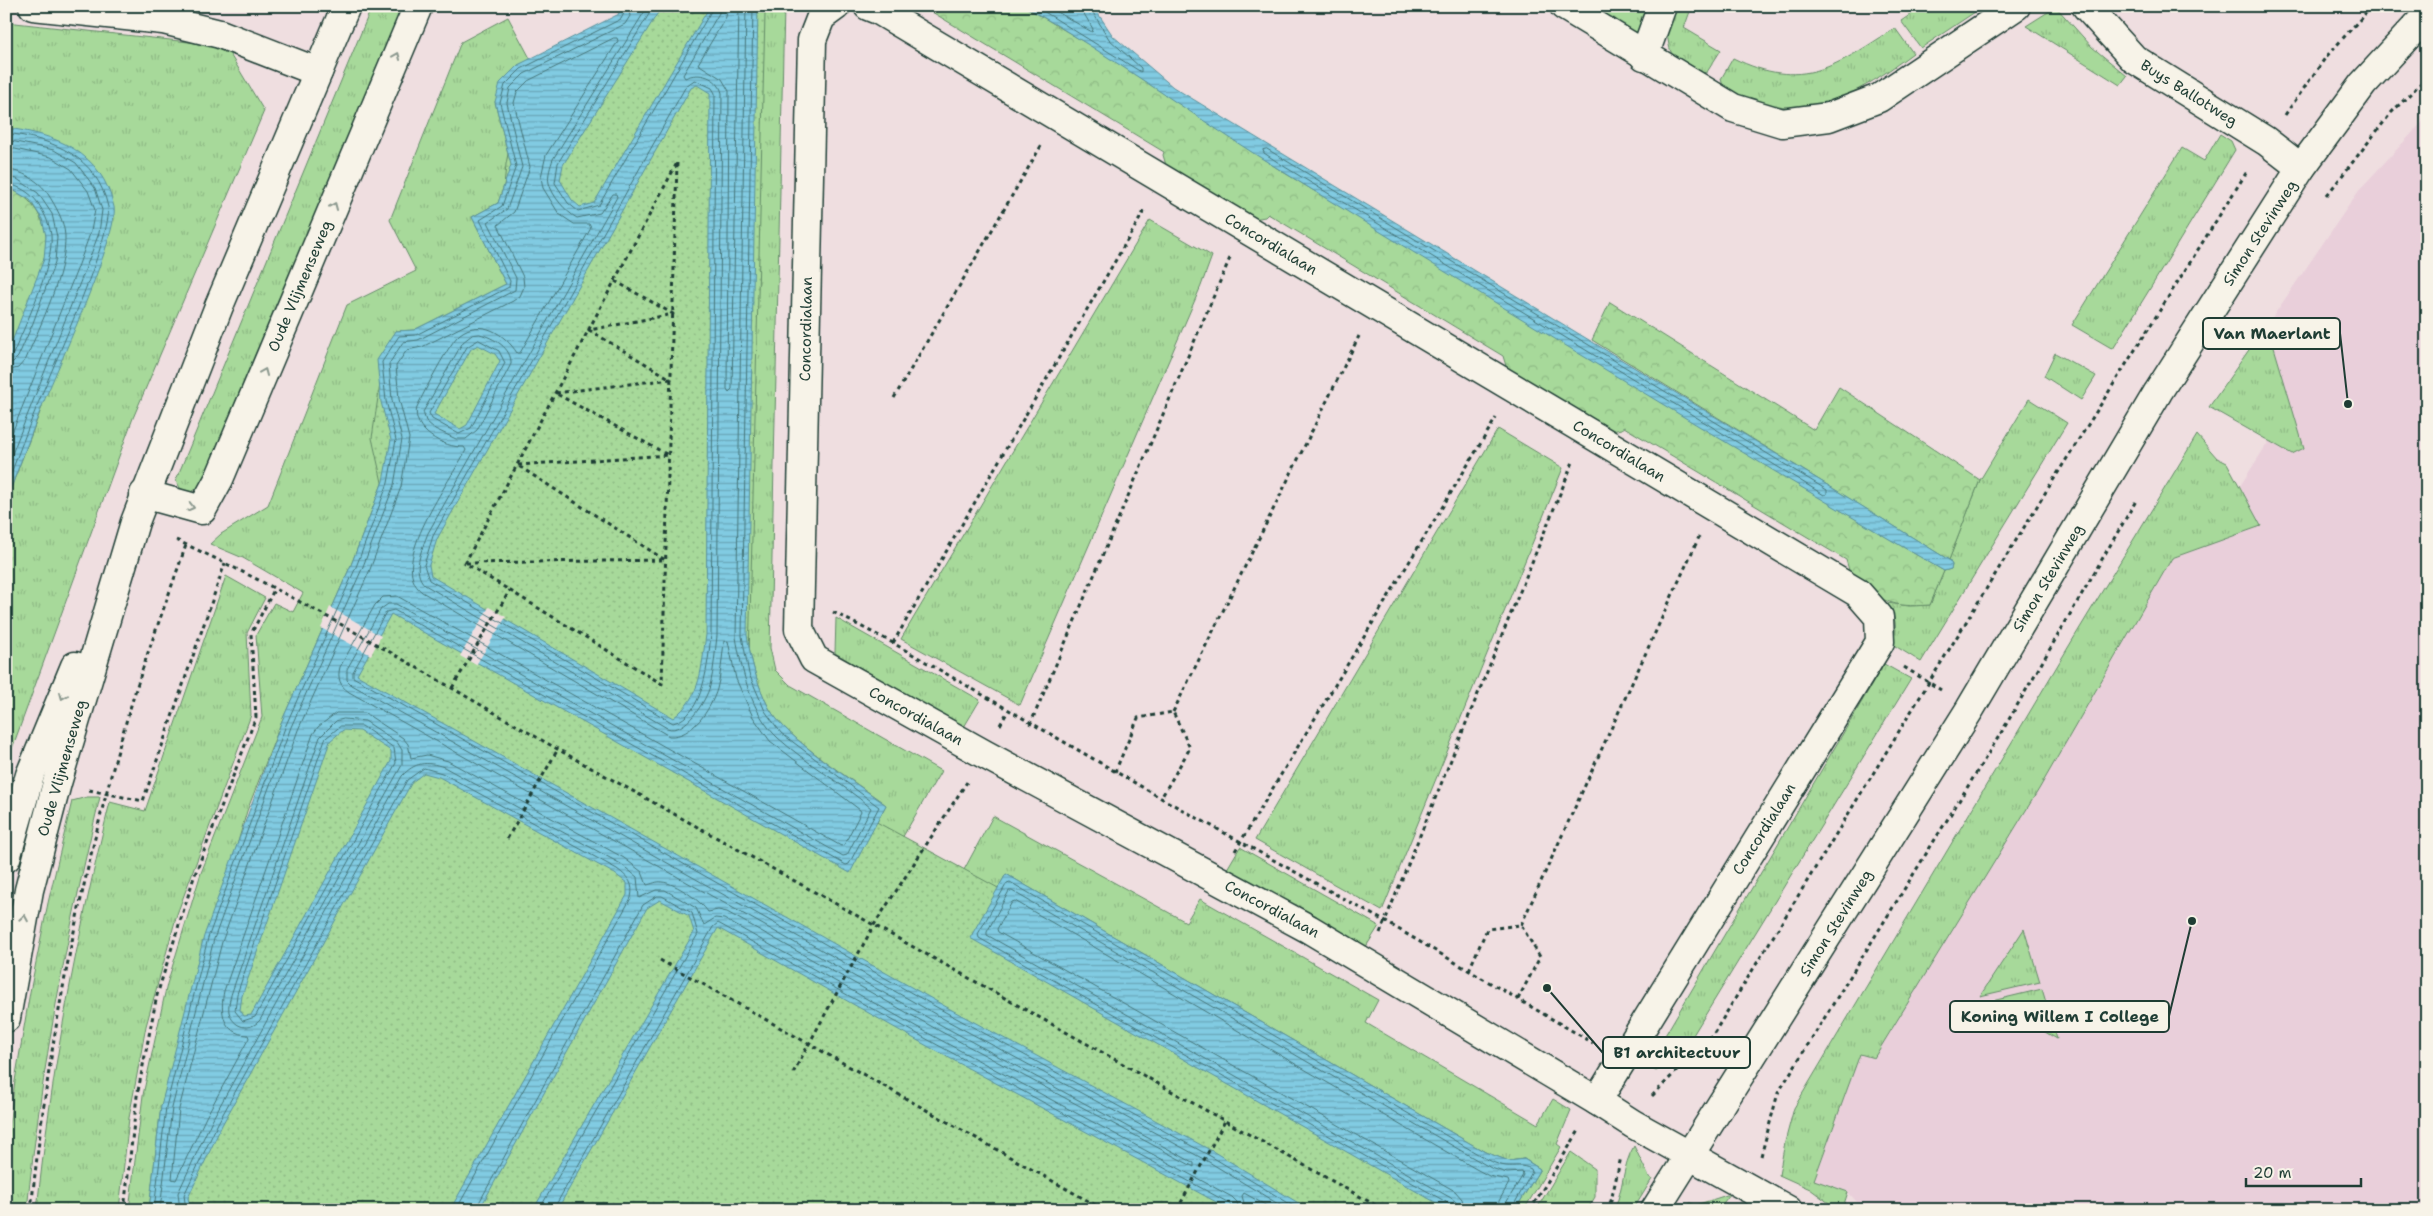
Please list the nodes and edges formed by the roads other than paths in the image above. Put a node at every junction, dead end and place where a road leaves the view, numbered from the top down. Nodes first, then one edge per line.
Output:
1 (33, 6) edge
2 (346, 6) edge
3 (418, 6) edge
4 (836, 6) edge
5 (868, 6) edge
6 (1564, 6) edge
7 (1662, 6) edge
8 (2016, 6) edge
9 (2086, 6) edge
10 (2427, 15) edge
11 (1644, 56) junction
12 (318, 72) junction
13 (2301, 168) junction
14 (144, 494) junction
15 (135, 522) junction
16 (6, 858) edge
17 (6, 1018) edge
18 (1597, 1101) junction
19 (1691, 1156) junction
20 (1655, 1210) edge
21 (1666, 1210) edge
22 (1788, 1210) edge

1 - 12 street
2 - 12 street, Oude Vlijmenseweg
14 -> 3 street, Oude Vlijmenseweg
4 - 18 street, Concordialaan
5 - 18 street, Concordialaan
6 - 11 street
7 - 11 street
8 - 11 street
9 - 13 street, Buys Ballotweg
10 - 13 street, Simon Stevinweg
12 - 14 street, Oude Vlijmenseweg
13 - 19 street, Simon Stevinweg
14 - 15 street, Oude Vlijmenseweg
15 -> 16 street, Oude Vlijmenseweg
17 -> 15 street, Oude Vlijmenseweg
18 - 19 street, Concordialaan
19 - 20 street, Simon Stevinweg
19 - 21 street, Simon Stevinweg
19 - 22 street

